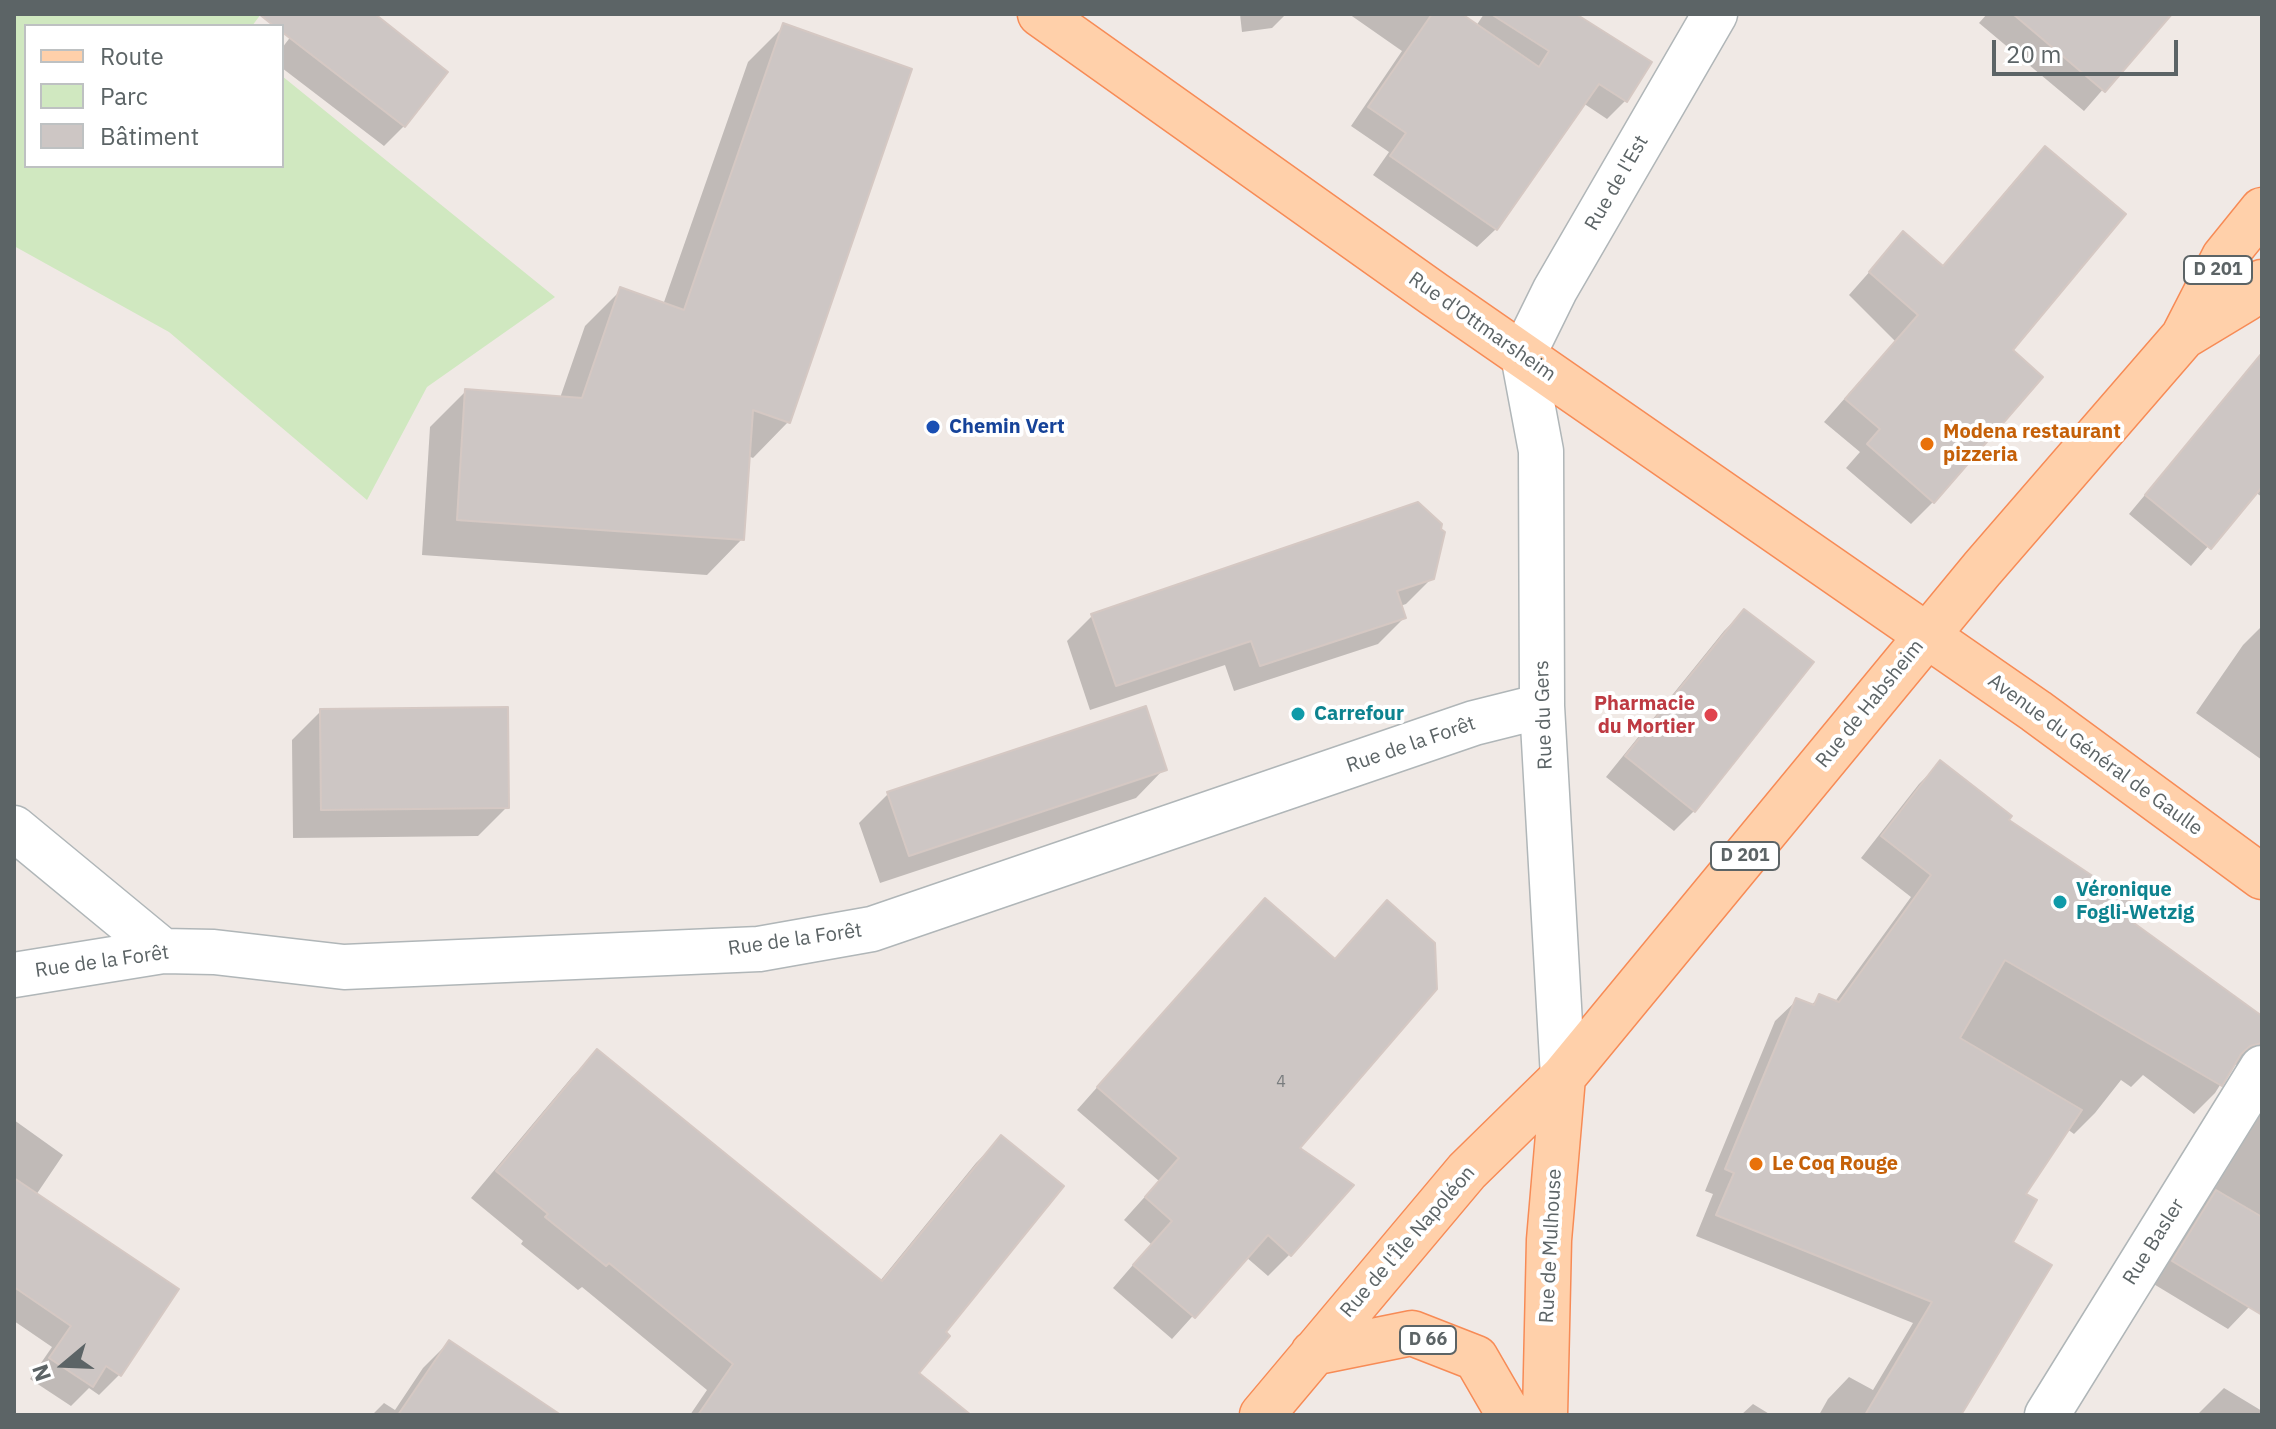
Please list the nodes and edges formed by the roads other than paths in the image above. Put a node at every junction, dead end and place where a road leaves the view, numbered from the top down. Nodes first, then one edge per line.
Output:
1 (1040, 14) edge
2 (1715, 14) edge
3 (2262, 210) edge
4 (2262, 282) edge
5 (2183, 337) junction
6 (1523, 355) junction
7 (1927, 634) junction
8 (1542, 706) junction
9 (14, 828) edge
10 (2262, 877) edge
11 (163, 951) junction
12 (14, 975) edge
13 (2262, 1068) edge
14 (1563, 1077) junction
15 (1313, 1353) junction
16 (1262, 1415) edge
17 (1509, 1415) edge
18 (1545, 1415) edge
19 (2047, 1415) edge

1 - 6 main road, Rue d'Ottmarsheim
2 - 6 street, Rue de l'Est
3 - 5 main road, Rue de Habsheim / D 201
4 - 5 main road, Rue de Habsheim / D 201
5 - 7 main road, Rue de Habsheim / D 201
6 - 7 main road, Rue d'Ottmarsheim
6 - 8 street, Rue du Gers
7 - 10 main road, Avenue du Général de Gaulle
7 - 14 main road, Rue de Habsheim / D 201
8 - 11 street, Rue de la Forêt
8 - 14 street, Rue du Gers
9 - 11 street
11 - 12 street, Rue de la Forêt
13 - 19 street, Rue Basler
14 - 15 main road, Rue de l'Île Napoléon / D 201
14 - 18 main road, Rue de Mulhouse
15 - 16 main road, Rue de l'Île Napoléon / D 201
15 - 17 main road, D 66

